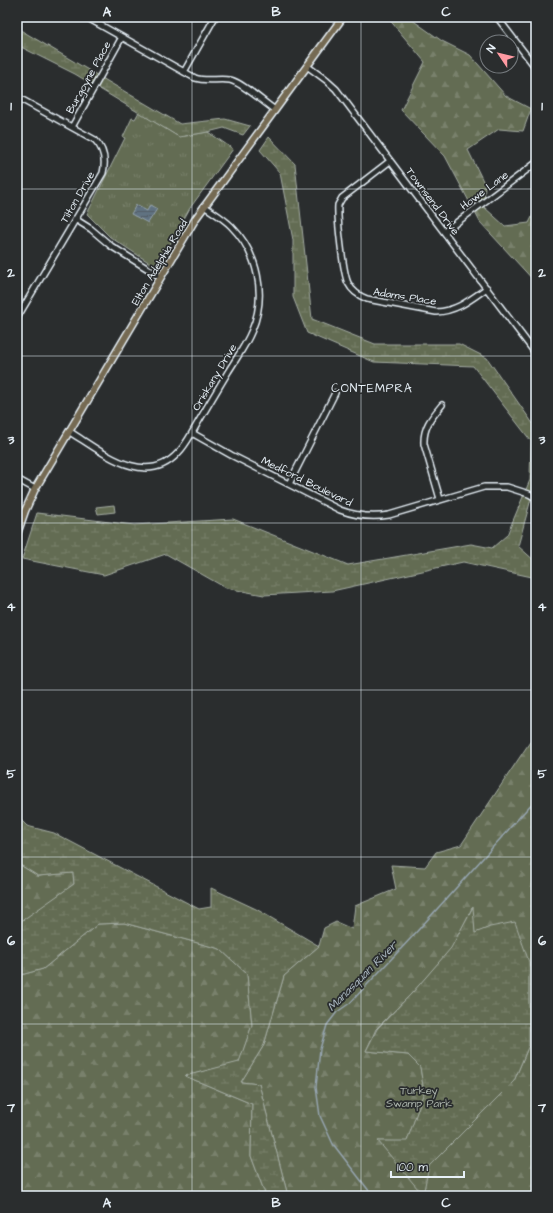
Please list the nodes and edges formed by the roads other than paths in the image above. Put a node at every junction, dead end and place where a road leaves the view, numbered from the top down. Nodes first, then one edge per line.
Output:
1 (86, 17) edge
2 (215, 17) edge
3 (343, 17) edge
4 (497, 17) edge
5 (122, 37) junction
6 (307, 66) junction
7 (536, 68) edge
8 (184, 72) junction
9 (17, 97) edge
10 (275, 110) junction
11 (72, 127) junction
12 (390, 161) junction
13 (536, 163) edge
14 (204, 206) junction
15 (75, 219) junction
16 (444, 232) junction
17 (161, 277) junction
18 (486, 288) junction
19 (17, 318) edge
20 (536, 354) edge
21 (335, 393) dead end
22 (442, 405) dead end
23 (70, 432) junction
24 (192, 432) junction
25 (17, 478) edge
26 (289, 484) junction
27 (35, 489) junction
28 (536, 498) edge
29 (440, 499) junction
30 (17, 534) edge

1 - 5 street
2 - 8 street
3 - 6 main road, Elton Adelphia Road
4 - 7 street
5 - 8 street
5 - 11 street, Burgoyne Place
6 - 10 main road, Elton Adelphia Road
6 - 12 street, Townsend Drive
8 - 10 street
9 - 11 street, Tilton Drive
10 - 14 main road, Elton Adelphia Road
11 - 15 street, Tilton Drive
12 - 16 street, Townsend Drive
12 - 18 street, Adams Place
13 - 16 street, Howe Lane
14 - 17 main road, Elton Adelphia Road
14 - 24 street, Oriskany Drive
15 - 17 street
15 - 19 street, Tilton Drive
16 - 18 street, Townsend Drive
17 - 23 main road, Elton Adelphia Road
18 - 20 street, Townsend Drive
21 - 26 street
22 - 29 street
23 - 24 street, Oriskany Drive
23 - 27 main road, Elton Adelphia Road
24 - 26 street, Medford Boulevard
25 - 27 street
26 - 29 street, Medford Boulevard
27 - 30 main road, Elton Adelphia Road
28 - 29 street, Medford Boulevard

